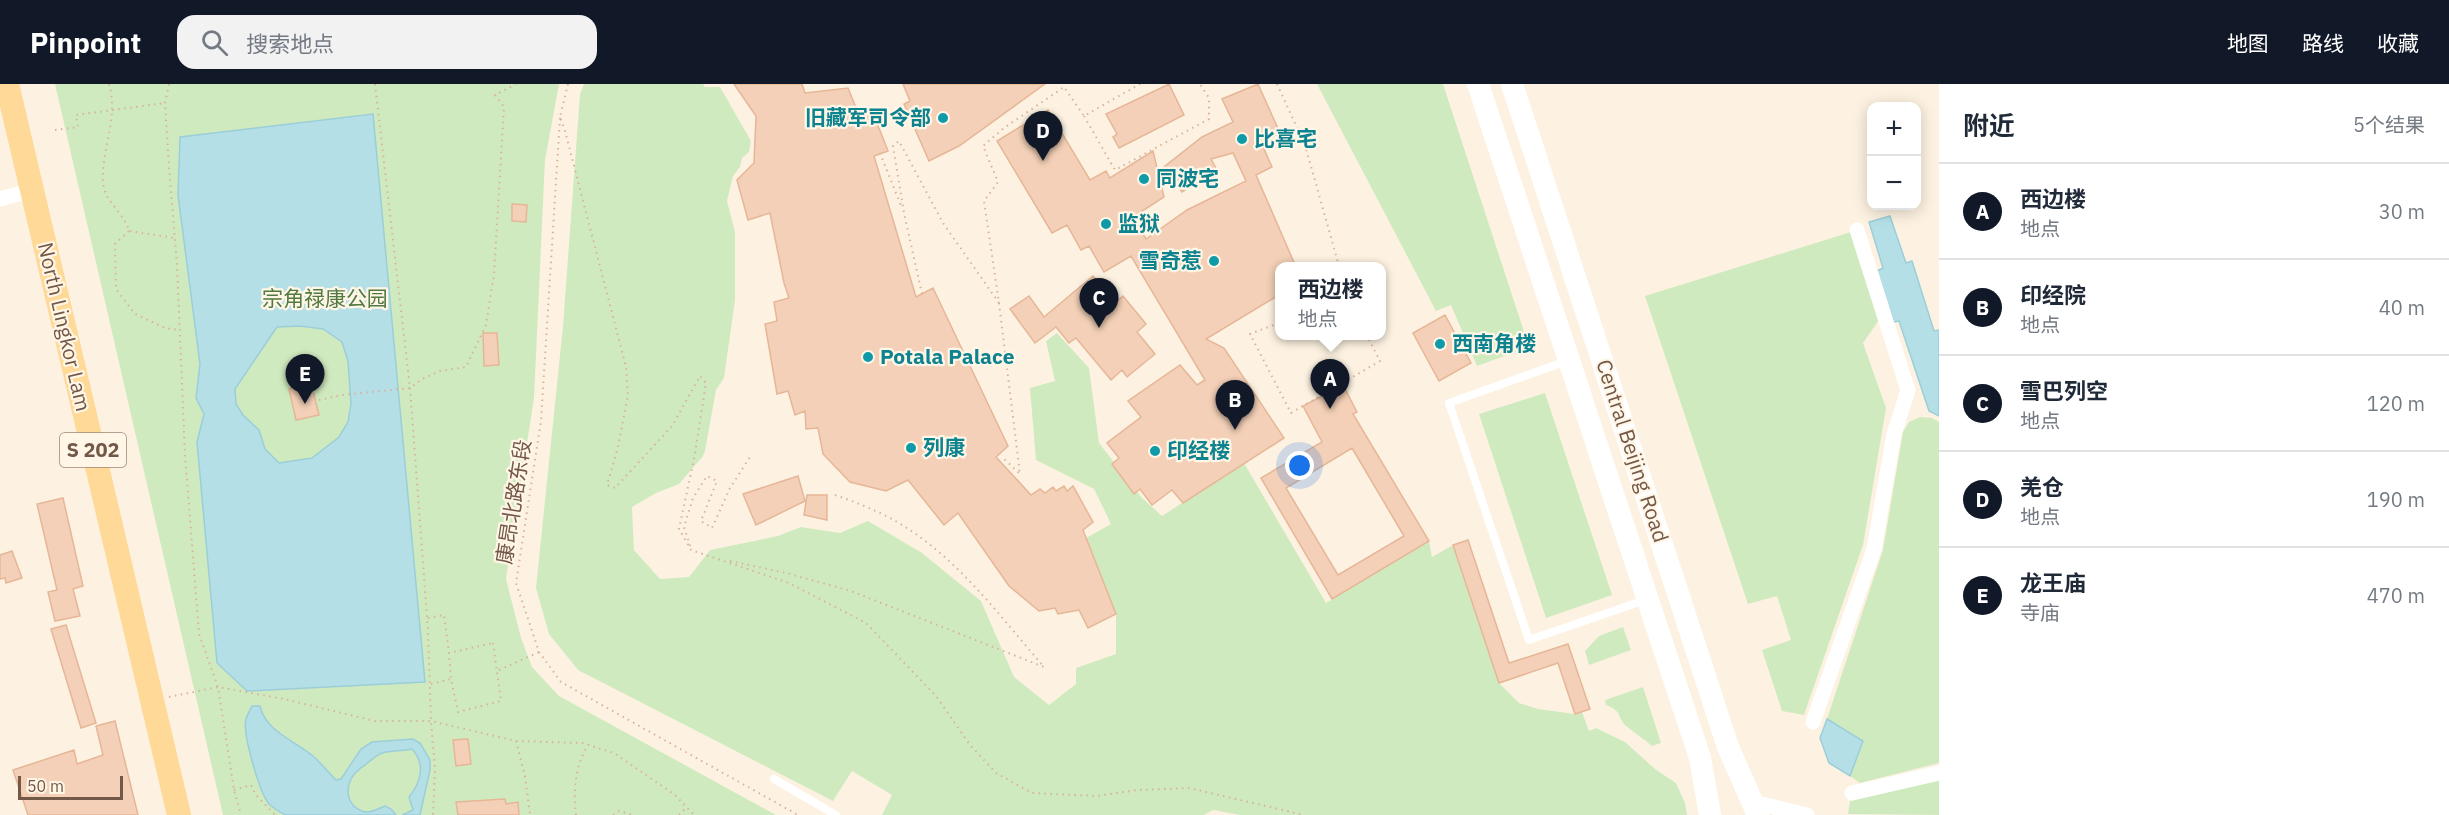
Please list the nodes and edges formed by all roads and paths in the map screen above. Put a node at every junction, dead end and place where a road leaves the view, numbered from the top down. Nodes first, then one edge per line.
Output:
1 (7, 84) edge
2 (109, 84) edge
3 (169, 84) edge
4 (375, 84) edge
5 (516, 84) edge
6 (568, 84) edge
7 (1140, 84) edge
8 (1202, 84) edge
9 (1277, 84) edge
10 (1478, 84) edge
11 (1512, 84) edge
12 (165, 103) junction
13 (111, 109) junction
14 (1084, 116) junction
15 (560, 117) junction
16 (55, 130) dead end
17 (880, 153) dead end
18 (32, 190) junction
19 (0, 199) edge
20 (904, 213) junction
21 (1857, 230) dead end
22 (129, 231) junction
23 (174, 238) junction
24 (1338, 262) edge
25 (922, 294) dead end
26 (999, 303) junction
27 (1275, 325) edge
28 (179, 330) junction
29 (1369, 340) edge
30 (1569, 360) junction
31 (410, 388) junction
32 (319, 400) dead end
33 (750, 457) dead end
34 (1003, 458) dead end
35 (832, 494) dead end
36 (691, 550) junction
37 (718, 559) junction
38 (1647, 599) junction
39 (427, 618) junction
40 (539, 652) junction
41 (449, 653) junction
42 (498, 670) junction
43 (451, 679) junction
44 (431, 684) junction
45 (218, 687) junction
46 (152, 700) junction
47 (431, 721) junction
48 (1813, 722) dead end
49 (516, 741) junction
50 (588, 745) junction
51 (1939, 773) edge
52 (774, 779) dead end
53 (234, 790) junction
54 (1852, 793) dead end
55 (687, 807) junction
56 (1756, 808) edge
57 (179, 815) edge
58 (241, 815) edge
59 (275, 815) edge
60 (433, 815) edge
61 (530, 815) edge
62 (576, 815) edge
63 (613, 815) edge
64 (633, 815) edge
65 (679, 815) edge
66 (694, 815) edge
67 (798, 815) edge
68 (836, 815) edge
69 (1304, 815) edge
70 (1710, 815) edge
71 (1807, 815) edge

1 - 18 main road, North Lingkor Lam / S 202
2 - 13 path
3 - 12 path
4 - 31 path
5 - 31 path
6 - 15 path, 康昂北路东段
7 - 14 path
8 - 14 path
9 - 24 path
10 - 30 main road, Central Beijing Road
11 - 56 main road, Central Beijing Road
12 - 13 path
12 - 23 path
13 - 16 path
13 - 22 path
14 - 26 path
15 - 36 path
15 - 40 path, 康昂北路东段
17 - 20 path
18 - 19 street
18 - 46 main road, North Lingkor Lam / S 202
20 - 25 path
20 - 26 path
21 - 48 street
22 - 23 path
22 - 28 path
23 - 28 path
26 - 34 path
27 - 29 path
28 - 45 path
30 - 38 main road, Central Beijing Road
30 - 38 lane
31 - 32 path
31 - 39 path
33 - 36 path
35 - 37 path
36 - 37 path
37 - 69 path
38 - 70 main road, Central Beijing Road
39 - 41 path
39 - 44 path
40 - 42 path
40 - 67 path, 康昂北路东段
41 - 42 path
41 - 43 path
42 - 43 path
43 - 44 path
44 - 47 path
45 - 46 path
45 - 47 path
45 - 53 path
46 - 57 main road, North Lingkor Lam / S 202
47 - 49 path
47 - 60 path
49 - 50 path
49 - 61 path
50 - 55 path
50 - 62 path
51 - 54 street
52 - 68 lane
53 - 58 path
53 - 59 path
55 - 65 path
55 - 66 path
56 - 71 street
63 - 64 path

